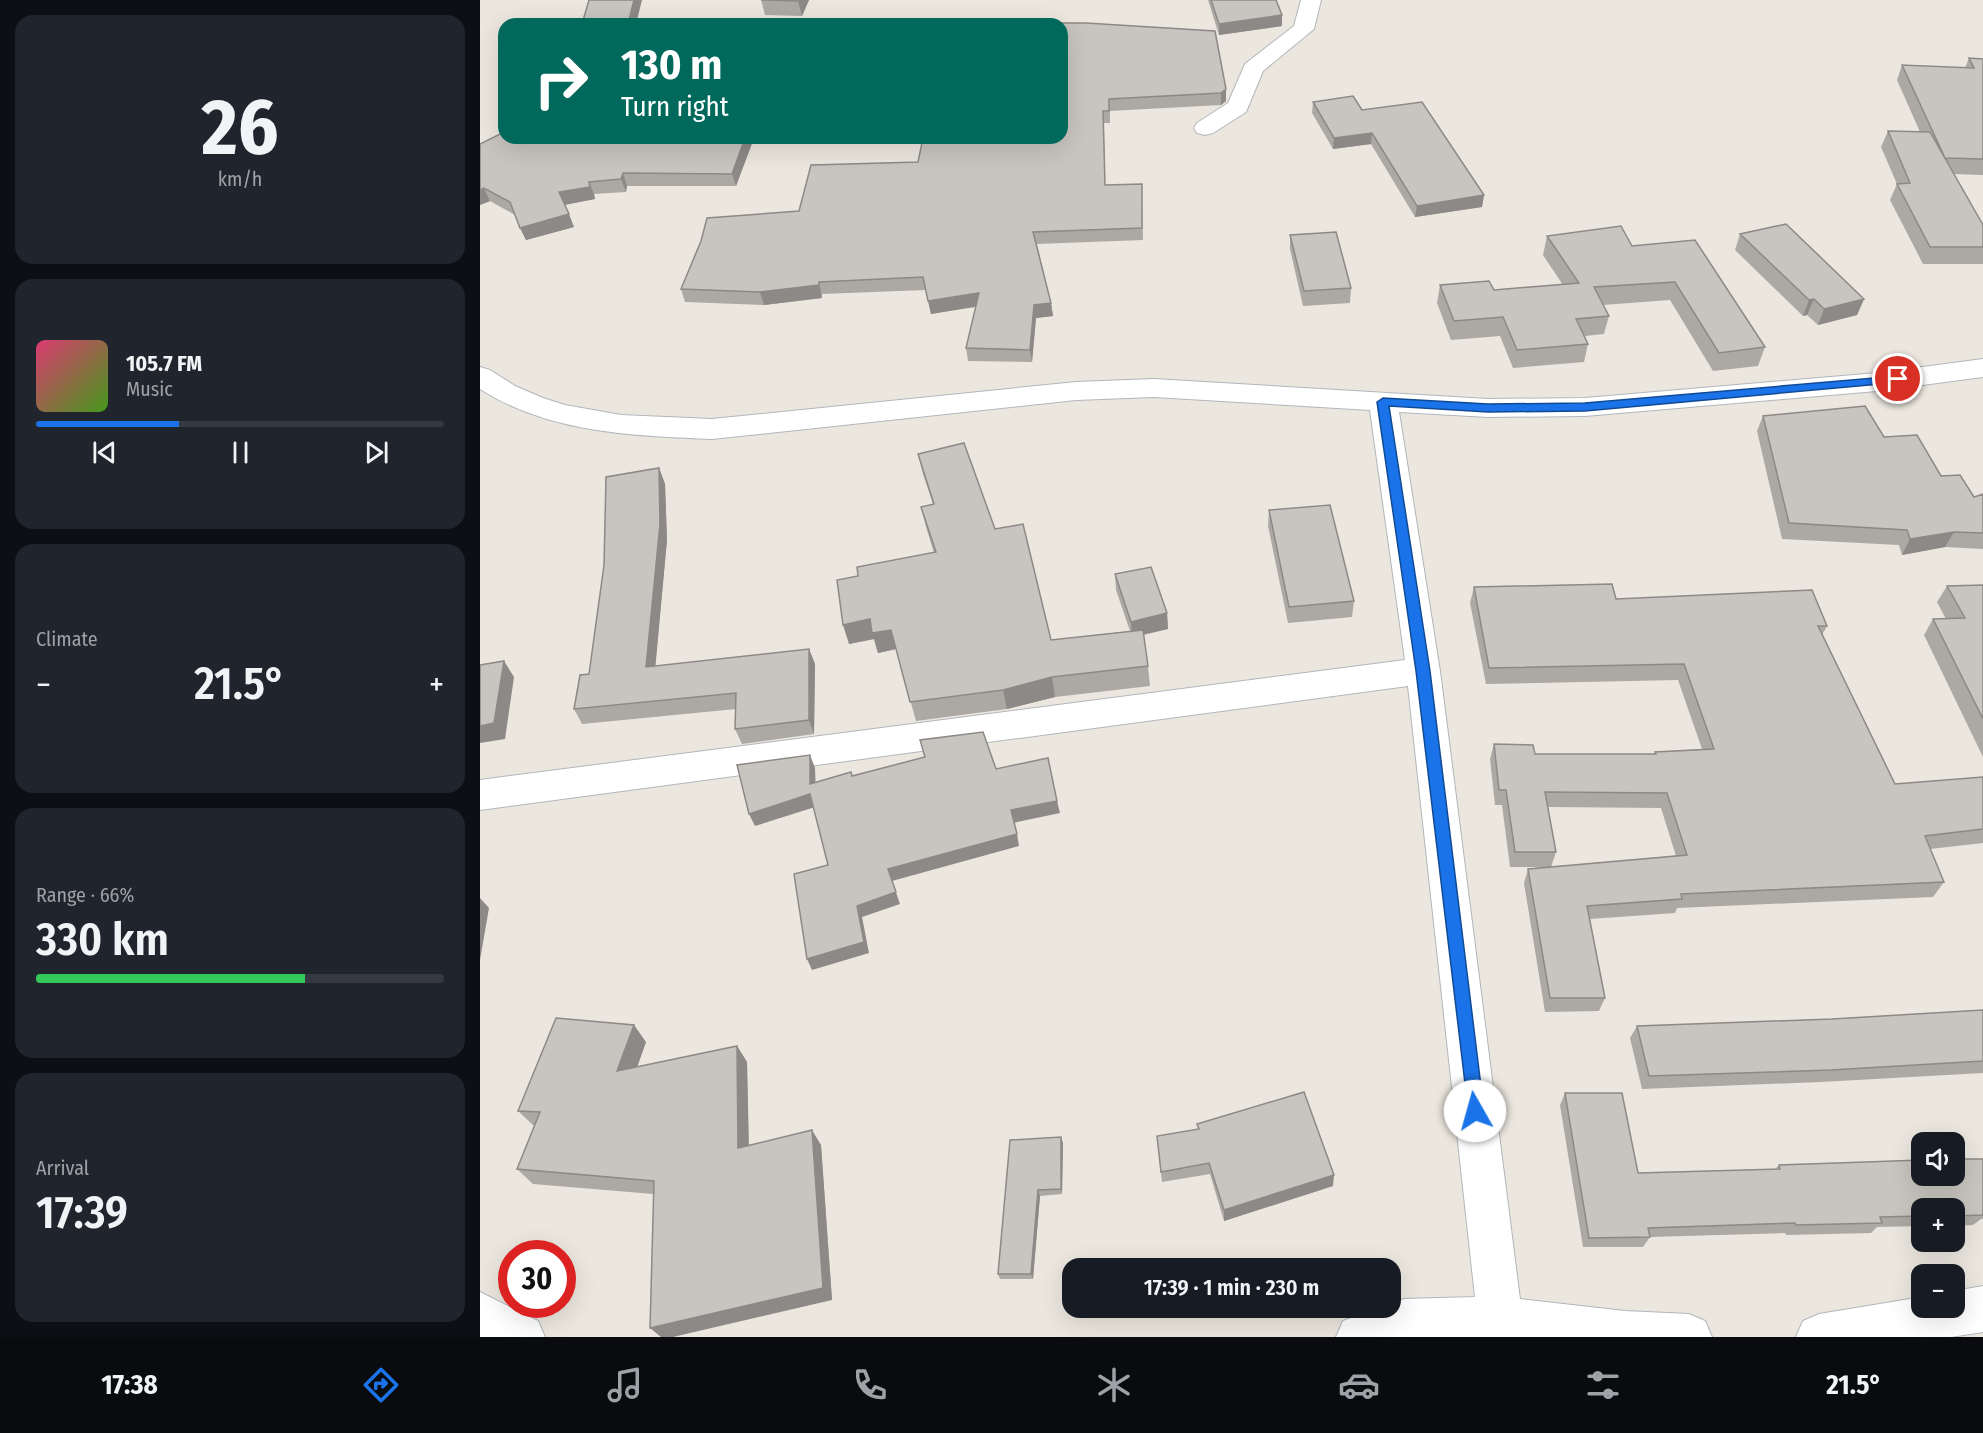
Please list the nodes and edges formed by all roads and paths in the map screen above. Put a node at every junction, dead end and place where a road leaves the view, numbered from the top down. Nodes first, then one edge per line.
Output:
1 (1311, 0) edge
2 (1205, 128) dead end
3 (1983, 368) edge
4 (480, 376) edge
5 (1383, 402) junction
6 (1423, 671) junction
7 (480, 795) edge
8 (1983, 1309) edge
9 (480, 1315) edge
10 (1500, 1319) junction
11 (522, 1337) edge
12 (1359, 1337) edge
13 (1689, 1337) edge
14 (1819, 1337) edge

1 - 2 street
3 - 5 street
4 - 5 street
5 - 6 street
6 - 7 street
6 - 10 street
8 - 14 street
9 - 11 street
10 - 12 street
10 - 13 street

